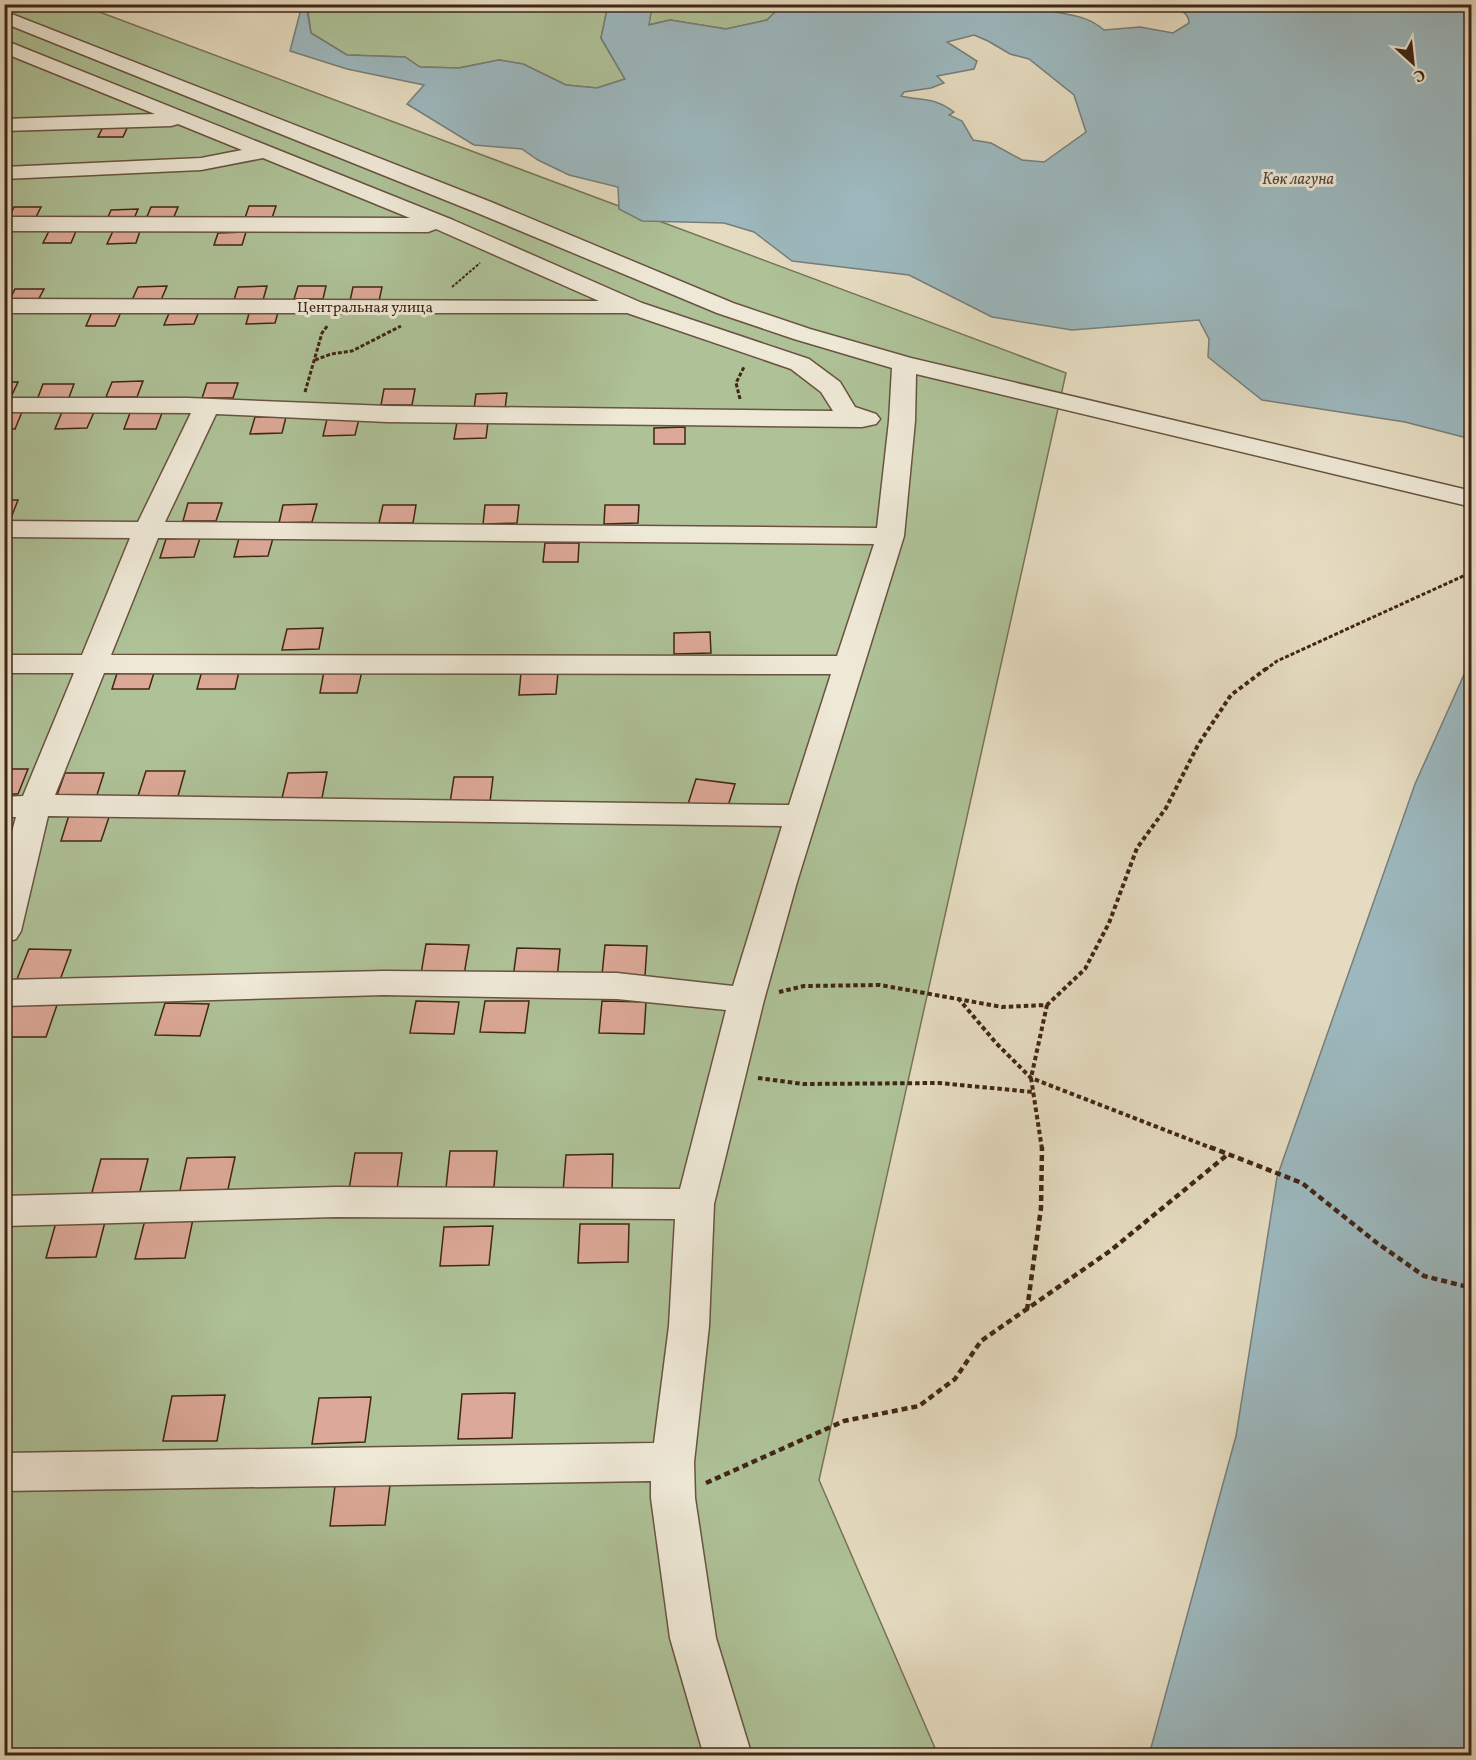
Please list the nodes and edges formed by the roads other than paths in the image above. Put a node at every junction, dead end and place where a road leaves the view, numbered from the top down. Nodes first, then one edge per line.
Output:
1 (4, 16) edge
2 (4, 46) edge
3 (4, 60) edge
4 (40, 63) junction
5 (184, 120) junction
6 (4, 126) edge
7 (264, 152) junction
8 (4, 173) edge
9 (483, 207) junction
10 (4, 224) edge
11 (445, 225) junction
12 (4, 306) edge
13 (634, 308) junction
14 (725, 308) junction
15 (904, 364) junction
16 (4, 405) edge
17 (207, 406) junction
18 (862, 419) junction
19 (902, 421) junction
20 (1467, 494) edge
21 (4, 529) edge
22 (147, 531) junction
23 (890, 537) junction
24 (4, 664) edge
25 (92, 664) junction
26 (849, 665) junction
27 (19, 807) edge
28 (801, 816) junction
29 (4, 931) edge
30 (4, 993) edge
31 (747, 1000) junction
32 (695, 1204) junction
33 (4, 1211) edge
34 (4, 1472) edge
35 (673, 1480) junction
36 (728, 1755) edge

1 - 9 street
2 - 4 street
3 - 4 street
4 - 5 street
5 - 6 street
5 - 7 street
7 - 8 street
7 - 11 street
9 - 11 street
9 - 14 street
10 - 11 street
11 - 13 street
12 - 13 street, Центральная улица
13 - 14 street, Центральная улица
13 - 18 street
14 - 15 street
15 - 19 street
15 - 20 street
16 - 17 street
17 - 18 street
17 - 22 street
18 - 19 street
19 - 23 street
21 - 22 street
22 - 23 street
22 - 25 street
23 - 26 street
24 - 25 street
25 - 26 street
25 - 27 street
26 - 28 street
27 - 28 street
27 - 29 street
28 - 31 street
30 - 31 street
31 - 32 street
32 - 33 street
32 - 35 street
34 - 35 street
35 - 36 street

